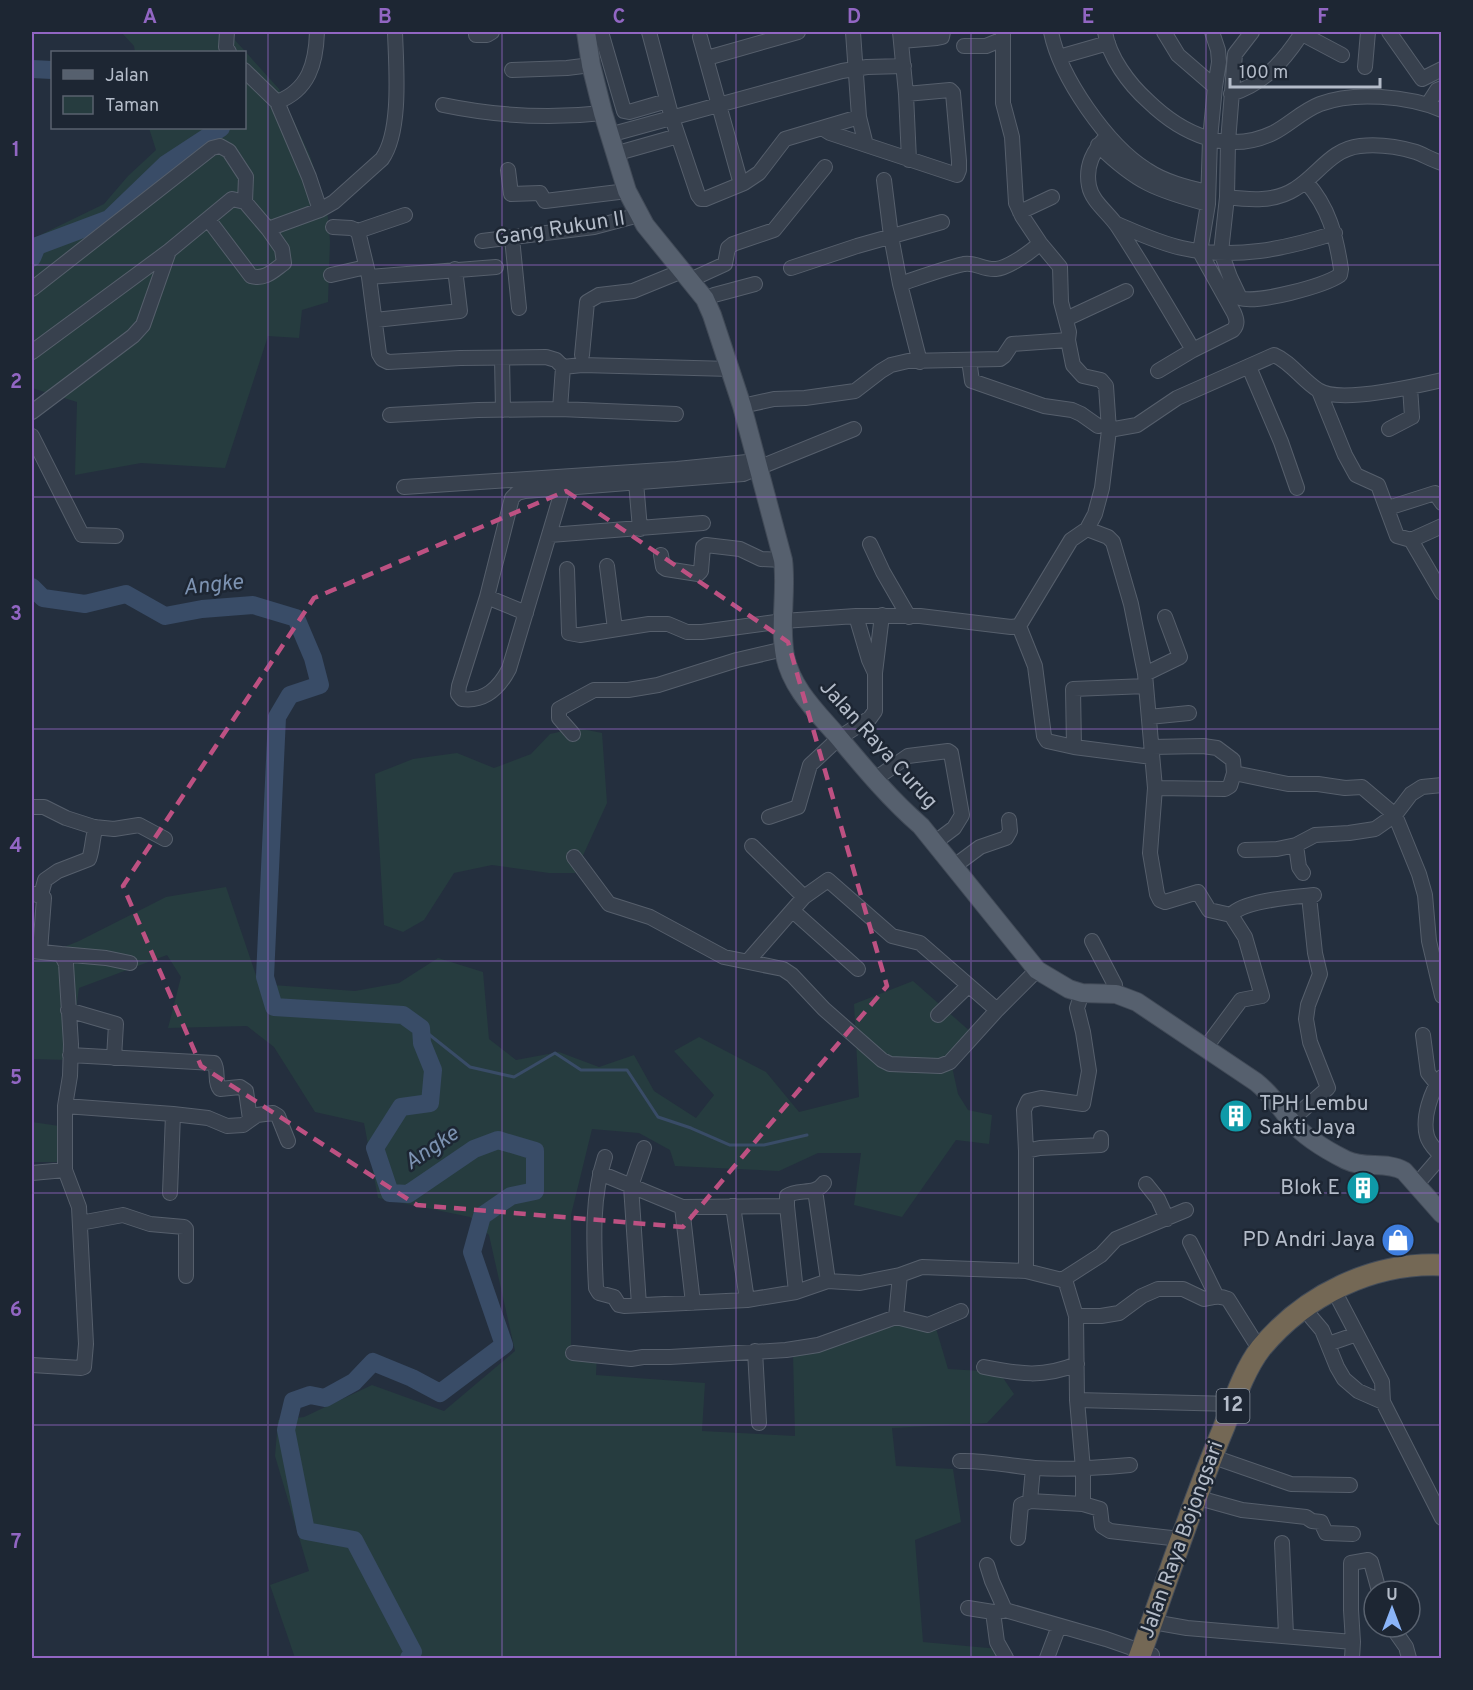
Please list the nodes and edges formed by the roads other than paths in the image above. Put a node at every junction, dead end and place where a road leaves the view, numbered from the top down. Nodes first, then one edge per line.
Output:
1 (227, 32) edge
2 (317, 32) edge
3 (395, 32) edge
4 (492, 32) edge
5 (586, 32) edge
6 (601, 32) edge
7 (650, 32) edge
8 (798, 32) edge
9 (853, 32) edge
10 (943, 32) edge
11 (1051, 32) edge
12 (1164, 32) edge
13 (1212, 32) edge
14 (1252, 32) edge
15 (1368, 32) edge
16 (1389, 32) edge
17 (1303, 34) edge
18 (476, 35) dead end
19 (1003, 35) edge
20 (763, 36) edge
21 (901, 36) edge
22 (700, 37) dead end
23 (1107, 37) edge
24 (964, 46) dead end
25 (1218, 50) junction
26 (228, 51) edge
27 (1235, 54) junction
28 (1342, 56) dead end
29 (1059, 57) junction
30 (707, 58) junction
31 (591, 65) junction
32 (904, 66) junction
33 (1365, 67) dead end
34 (856, 68) junction
35 (1442, 69) edge
36 (512, 70) dead end
37 (246, 72) edge
38 (1215, 87) junction
39 (1442, 88) edge
40 (906, 94) junction
41 (1231, 94) junction
42 (667, 101) junction
43 (277, 102) junction
44 (720, 104) junction
45 (1428, 104) junction
46 (443, 105) dead end
47 (1442, 110) edge
48 (603, 113) junction
49 (859, 117) junction
50 (672, 118) junction
51 (822, 128) junction
52 (609, 135) junction
53 (678, 136) junction
54 (1210, 139) junction
55 (1103, 140) junction
56 (1228, 142) junction
57 (866, 145) junction
58 (625, 151) dead end
59 (909, 160) junction
60 (1442, 162) edge
61 (825, 167) dead end
62 (508, 170) dead end
63 (884, 180) dead end
64 (1306, 182) junction
65 (744, 183) junction
66 (627, 191) junction
67 (1052, 197) dead end
68 (1227, 197) junction
69 (1208, 198) junction
70 (245, 202) junction
71 (320, 210) junction
72 (1020, 212) junction
73 (405, 215) dead end
74 (639, 215) junction
75 (208, 219) junction
76 (942, 222) dead end
77 (1117, 224) junction
78 (333, 227) dead end
79 (268, 229) junction
80 (358, 231) junction
81 (1335, 233) junction
82 (891, 236) junction
83 (512, 238) junction
84 (1152, 239) junction
85 (482, 241) dead end
86 (1040, 243) junction
87 (169, 251) junction
88 (1200, 252) junction
89 (1221, 252) junction
90 (1141, 264) junction
91 (496, 267) dead end
92 (791, 268) dead end
93 (455, 269) junction
94 (367, 272) junction
95 (139, 273) junction
96 (331, 275) dead end
97 (686, 276) junction
98 (755, 284) dead end
99 (900, 284) junction
100 (32, 289) edge
101 (155, 291) junction
102 (1125, 291) dead end
103 (705, 299) junction
104 (519, 308) dead end
105 (1066, 319) junction
106 (375, 320) junction
107 (1068, 340) junction
108 (1193, 350) junction
109 (32, 352) edge
110 (582, 355) dead end
111 (502, 358) junction
112 (969, 360) junction
113 (920, 362) junction
114 (563, 367) junction
115 (1249, 367) junction
116 (731, 369) junction
117 (1158, 371) dead end
118 (1442, 380) edge
119 (1410, 387) junction
120 (1319, 391) junction
121 (742, 406) junction
122 (503, 410) junction
123 (560, 410) junction
124 (32, 412) edge
125 (676, 414) dead end
126 (390, 415) dead end
127 (1103, 428) junction
128 (854, 429) dead end
129 (1389, 429) dead end
130 (32, 436) edge
131 (758, 465) junction
132 (636, 482) junction
133 (404, 487) dead end
134 (563, 488) junction
135 (1296, 488) dead end
136 (1442, 503) edge
137 (1388, 508) junction
138 (703, 523) dead end
139 (1442, 526) edge
140 (639, 529) junction
141 (1087, 529) junction
142 (550, 535) junction
143 (116, 536) dead end
144 (1411, 540) junction
145 (870, 544) dead end
146 (662, 555) dead end
147 (783, 560) junction
148 (607, 566) dead end
149 (567, 569) dead end
150 (1442, 593) edge
151 (488, 597) junction
152 (526, 613) junction
153 (882, 615) junction
154 (856, 616) junction
155 (909, 616) junction
156 (1165, 617) dead end
157 (783, 621) junction
158 (1019, 626) junction
159 (615, 629) junction
160 (784, 649) junction
161 (875, 673) junction
162 (1145, 680) junction
163 (1190, 713) dead end
164 (1149, 717) junction
165 (573, 734) dead end
166 (839, 738) junction
167 (1074, 747) junction
168 (1152, 752) junction
169 (1234, 773) junction
170 (875, 779) junction
171 (1442, 785) edge
172 (1155, 788) junction
173 (32, 807) edge
174 (1395, 815) junction
175 (769, 817) dead end
176 (1010, 820) dead end
177 (96, 827) junction
178 (165, 838) dead end
179 (934, 843) junction
180 (1296, 845) junction
181 (752, 846) dead end
182 (1245, 850) dead end
183 (574, 857) dead end
184 (953, 867) junction
185 (1303, 873) dead end
186 (36, 894) edge
187 (804, 897) junction
188 (793, 911) junction
189 (1231, 915) junction
190 (1092, 941) dead end
191 (36, 951) edge
192 (61, 954) junction
193 (748, 961) junction
194 (130, 963) dead end
195 (858, 969) dead end
196 (1037, 970) junction
197 (968, 986) junction
198 (1082, 993) junction
199 (1116, 994) junction
200 (1442, 996) edge
201 (68, 1010) junction
202 (997, 1010) junction
203 (938, 1015) dead end
204 (1423, 1035) dead end
205 (1206, 1047) junction
206 (70, 1055) junction
207 (114, 1058) junction
208 (1439, 1080) edge
209 (65, 1106) junction
210 (173, 1114) junction
211 (250, 1119) junction
212 (1290, 1121) junction
213 (1101, 1138) dead end
214 (288, 1141) dead end
215 (644, 1148) dead end
216 (1026, 1151) junction
217 (1441, 1155) edge
218 (605, 1157) dead end
219 (65, 1170) junction
220 (32, 1173) edge
221 (600, 1173) junction
222 (1146, 1184) dead end
223 (1417, 1184) junction
224 (630, 1186) junction
225 (170, 1193) dead end
226 (733, 1206) junction
227 (787, 1206) junction
228 (682, 1207) junction
229 (1186, 1210) dead end
230 (1442, 1214) edge
231 (1167, 1219) junction
232 (80, 1223) junction
233 (1190, 1242) dead end
234 (1442, 1265) edge
235 (1026, 1271) junction
236 (900, 1275) junction
237 (186, 1276) dead end
238 (1442, 1276) edge
239 (1062, 1280) junction
240 (828, 1281) junction
241 (796, 1292) junction
242 (1216, 1295) junction
243 (747, 1300) junction
244 (1339, 1300) junction
245 (693, 1303) junction
246 (639, 1305) junction
247 (961, 1311) dead end
248 (1076, 1316) junction
249 (896, 1317) junction
250 (1311, 1317) junction
251 (1357, 1334) junction
252 (1328, 1344) junction
253 (1260, 1350) junction
254 (755, 1351) junction
255 (573, 1353) dead end
256 (1077, 1364) junction
257 (32, 1365) edge
258 (984, 1367) dead end
259 (1077, 1400) junction
260 (1383, 1402) junction
261 (1233, 1404) junction
262 (759, 1423) dead end
263 (1222, 1460) junction
264 (960, 1461) dead end
265 (1130, 1465) dead end
266 (1033, 1468) junction
267 (1083, 1469) junction
268 (1350, 1485) dead end
269 (1206, 1500) junction
270 (1030, 1501) junction
271 (1083, 1504) junction
272 (1442, 1518) edge
273 (1353, 1534) dead end
274 (1018, 1538) dead end
275 (1180, 1539) junction
276 (1282, 1543) dead end
277 (987, 1565) dead end
278 (1375, 1579) edge
279 (968, 1608) dead end
280 (999, 1611) junction
281 (1158, 1623) junction
282 (1059, 1626) junction
283 (1286, 1635) junction
284 (1400, 1639) edge
285 (1353, 1642) junction
286 (1146, 1656) edge
287 (1006, 1659) edge
288 (1047, 1659) edge
289 (1353, 1659) edge
290 (1409, 1659) edge

1 - 26 street
2 - 43 street
3 - 71 street
4 - 18 street
5 - 31 main road, Jalan Raya Curug
6 - 42 street
7 - 42 street
8 - 20 street
9 - 34 street
10 - 21 street
11 - 29 street
12 - 38 street
13 - 25 street
14 - 27 street
15 - 33 street
16 - 35 street
17 - 28 street
17 - 41 street
19 - 24 street
19 - 72 street
20 - 30 street
21 - 32 street
22 - 30 street
23 - 29 street
23 - 54 street
25 - 27 street
25 - 38 street
27 - 41 street
29 - 55 street
30 - 44 street
31 - 36 street
31 - 48 main road, Jalan Raya Curug
32 - 34 street
32 - 40 street
34 - 44 street
34 - 49 street
37 - 43 street
38 - 54 street
39 - 45 street
40 - 59 street
40 - 59 street
41 - 56 street
42 - 50 street
43 - 71 street
44 - 50 street
44 - 65 street
45 - 47 street
45 - 56 street
46 - 48 street
48 - 52 main road, Jalan Raya Curug
49 - 51 street
49 - 57 street
50 - 52 street
50 - 53 street
51 - 57 street
51 - 65 street
52 - 66 main road, Jalan Raya Curug
53 - 58 street
53 - 65 street
54 - 56 street
54 - 69 street
55 - 69 street
55 - 77 street
56 - 68 street
57 - 59 street
60 - 64 street
61 - 97 street
62 - 66 street
63 - 82 street
64 - 68 street
64 - 81 street
66 - 74 main road, Jalan Raya Curug
67 - 72 street
68 - 89 street
69 - 88 street
70 - 75 street
70 - 79 street
70 - 100 street
71 - 79 street
72 - 86 street
73 - 80 street
74 - 83 street, Gang Rukun II
74 - 97 main road, Jalan Raya Curug
75 - 79 street
75 - 87 street
76 - 82 street
77 - 84 street
77 - 90 street
78 - 80 street
80 - 94 street
81 - 89 street
81 - 89 street
82 - 92 street
82 - 99 street
83 - 85 street, Gang Rukun II
83 - 104 street
84 - 88 street
84 - 90 street
86 - 99 street
86 - 105 street
87 - 95 street
87 - 101 street
88 - 89 street
88 - 108 street
90 - 108 street
91 - 93 street
93 - 94 street
93 - 106 street
94 - 96 street
94 - 106 street
95 - 101 street
95 - 109 street
97 - 103 main road, Jalan Raya Curug
97 - 110 street
98 - 103 street
99 - 113 street
101 - 124 street
102 - 105 street
103 - 116 main road, Jalan Raya Curug
105 - 107 street
106 - 111 street
107 - 112 street
107 - 127 street
108 - 117 street
111 - 114 street
111 - 122 street
112 - 113 street
112 - 127 street
113 - 121 street
114 - 116 street
114 - 123 street
115 - 120 street
115 - 127 street
115 - 135 street
116 - 121 main road, Jalan Raya Curug
118 - 119 street
119 - 120 street
119 - 129 street
120 - 137 street
121 - 131 main road, Jalan Raya Curug
122 - 123 street
122 - 126 street
123 - 125 street
127 - 141 street
128 - 131 street
130 - 143 street
131 - 132 street
131 - 133 street
131 - 147 main road, Jalan Raya Curug
132 - 134 street
132 - 140 street
134 - 142 street
134 - 151 street
136 - 137 street
137 - 144 street
138 - 140 street
139 - 144 street
140 - 142 street
141 - 158 street
141 - 162 street
142 - 152 street
144 - 150 street
145 - 155 street
146 - 147 street
147 - 157 main road, Jalan Raya Curug
148 - 159 street
149 - 159 street
151 - 152 street
151 - 152 street
153 - 154 street
153 - 155 street
153 - 161 street
154 - 157 street
154 - 161 street
155 - 158 street
156 - 162 street
157 - 159 street
157 - 160 main road, Jalan Raya Curug
158 - 167 street
160 - 165 street
160 - 166 main road, Jalan Raya Curug
161 - 166 street
162 - 164 street
162 - 167 street
163 - 164 street
164 - 168 street
166 - 170 main road, Jalan Raya Curug
166 - 175 street
167 - 168 street
168 - 169 street
168 - 172 street
169 - 172 street
169 - 174 street
170 - 179 main road, Jalan Raya Curug
170 - 179 street
171 - 174 street
172 - 189 street
173 - 177 street
174 - 180 street
174 - 200 street
176 - 184 street
177 - 178 street
177 - 186 street
179 - 184 main road, Jalan Raya Curug
180 - 182 street
180 - 185 street
181 - 187 street
183 - 193 street
184 - 196 main road, Jalan Raya Curug
186 - 191 street
187 - 188 street
187 - 197 street
188 - 193 street
188 - 195 street
189 - 205 street
189 - 212 street
190 - 199 street
191 - 192 street
192 - 194 street
192 - 201 street
193 - 202 street
196 - 198 main road, Jalan Raya Curug
196 - 202 street
197 - 202 street
197 - 203 street
198 - 199 main road, Jalan Raya Curug
198 - 216 street
199 - 205 main road, Jalan Raya Curug
201 - 206 street
201 - 207 street
204 - 208 street
205 - 212 main road, Jalan Raya Curug
206 - 207 street
206 - 209 street
207 - 211 street
208 - 217 street
209 - 210 street
209 - 219 street
210 - 211 street
210 - 225 street
211 - 214 street
212 - 223 main road, Jalan Raya Curug
213 - 216 street
215 - 224 street
216 - 235 street
217 - 223 street
218 - 221 street
219 - 220 street
219 - 232 street
221 - 224 street
221 - 246 street
222 - 231 street
223 - 230 main road, Jalan Raya Curug
224 - 228 street
224 - 246 street
226 - 227 street
226 - 228 street
226 - 243 street
227 - 240 street
227 - 241 street
228 - 245 street
229 - 231 street
231 - 239 street
232 - 237 street
232 - 257 street
233 - 242 street
234 - 253 highway, Jalan Raya Bojongsari / 12
235 - 236 street
235 - 239 street
236 - 240 street
236 - 249 street
238 - 244 highway, Jalan Raya Bojongsari / 12
239 - 248 street
240 - 241 street
241 - 243 street
242 - 248 street
242 - 253 street
243 - 245 street
244 - 250 highway, Jalan Raya Bojongsari / 12
244 - 251 street
245 - 246 street
247 - 249 street
248 - 256 street
249 - 254 street
250 - 252 street
250 - 263 highway, Jalan Raya Bojongsari / 12
251 - 252 street
251 - 260 street
252 - 260 street
253 - 261 highway, Jalan Raya Bojongsari / 12
254 - 255 street
254 - 262 street
256 - 258 street
256 - 259 street
259 - 261 street
259 - 267 street
260 - 272 street
261 - 275 highway, Jalan Raya Bojongsari / 12
263 - 268 street
263 - 269 highway, Jalan Raya Bojongsari / 12
264 - 266 street
265 - 267 street
266 - 267 street
266 - 270 street
267 - 271 street
269 - 273 street
269 - 281 highway, Jalan Raya Bojongsari / 12
270 - 271 street
270 - 274 street
271 - 275 street
275 - 281 highway, Jalan Raya Bojongsari / 12
276 - 283 street
277 - 280 street
278 - 285 street
279 - 280 street
280 - 282 street
280 - 287 street
281 - 283 street
281 - 286 highway, Jalan Raya Bojongsari / 12
282 - 286 street
282 - 288 street
283 - 285 street
284 - 290 street
285 - 289 street

